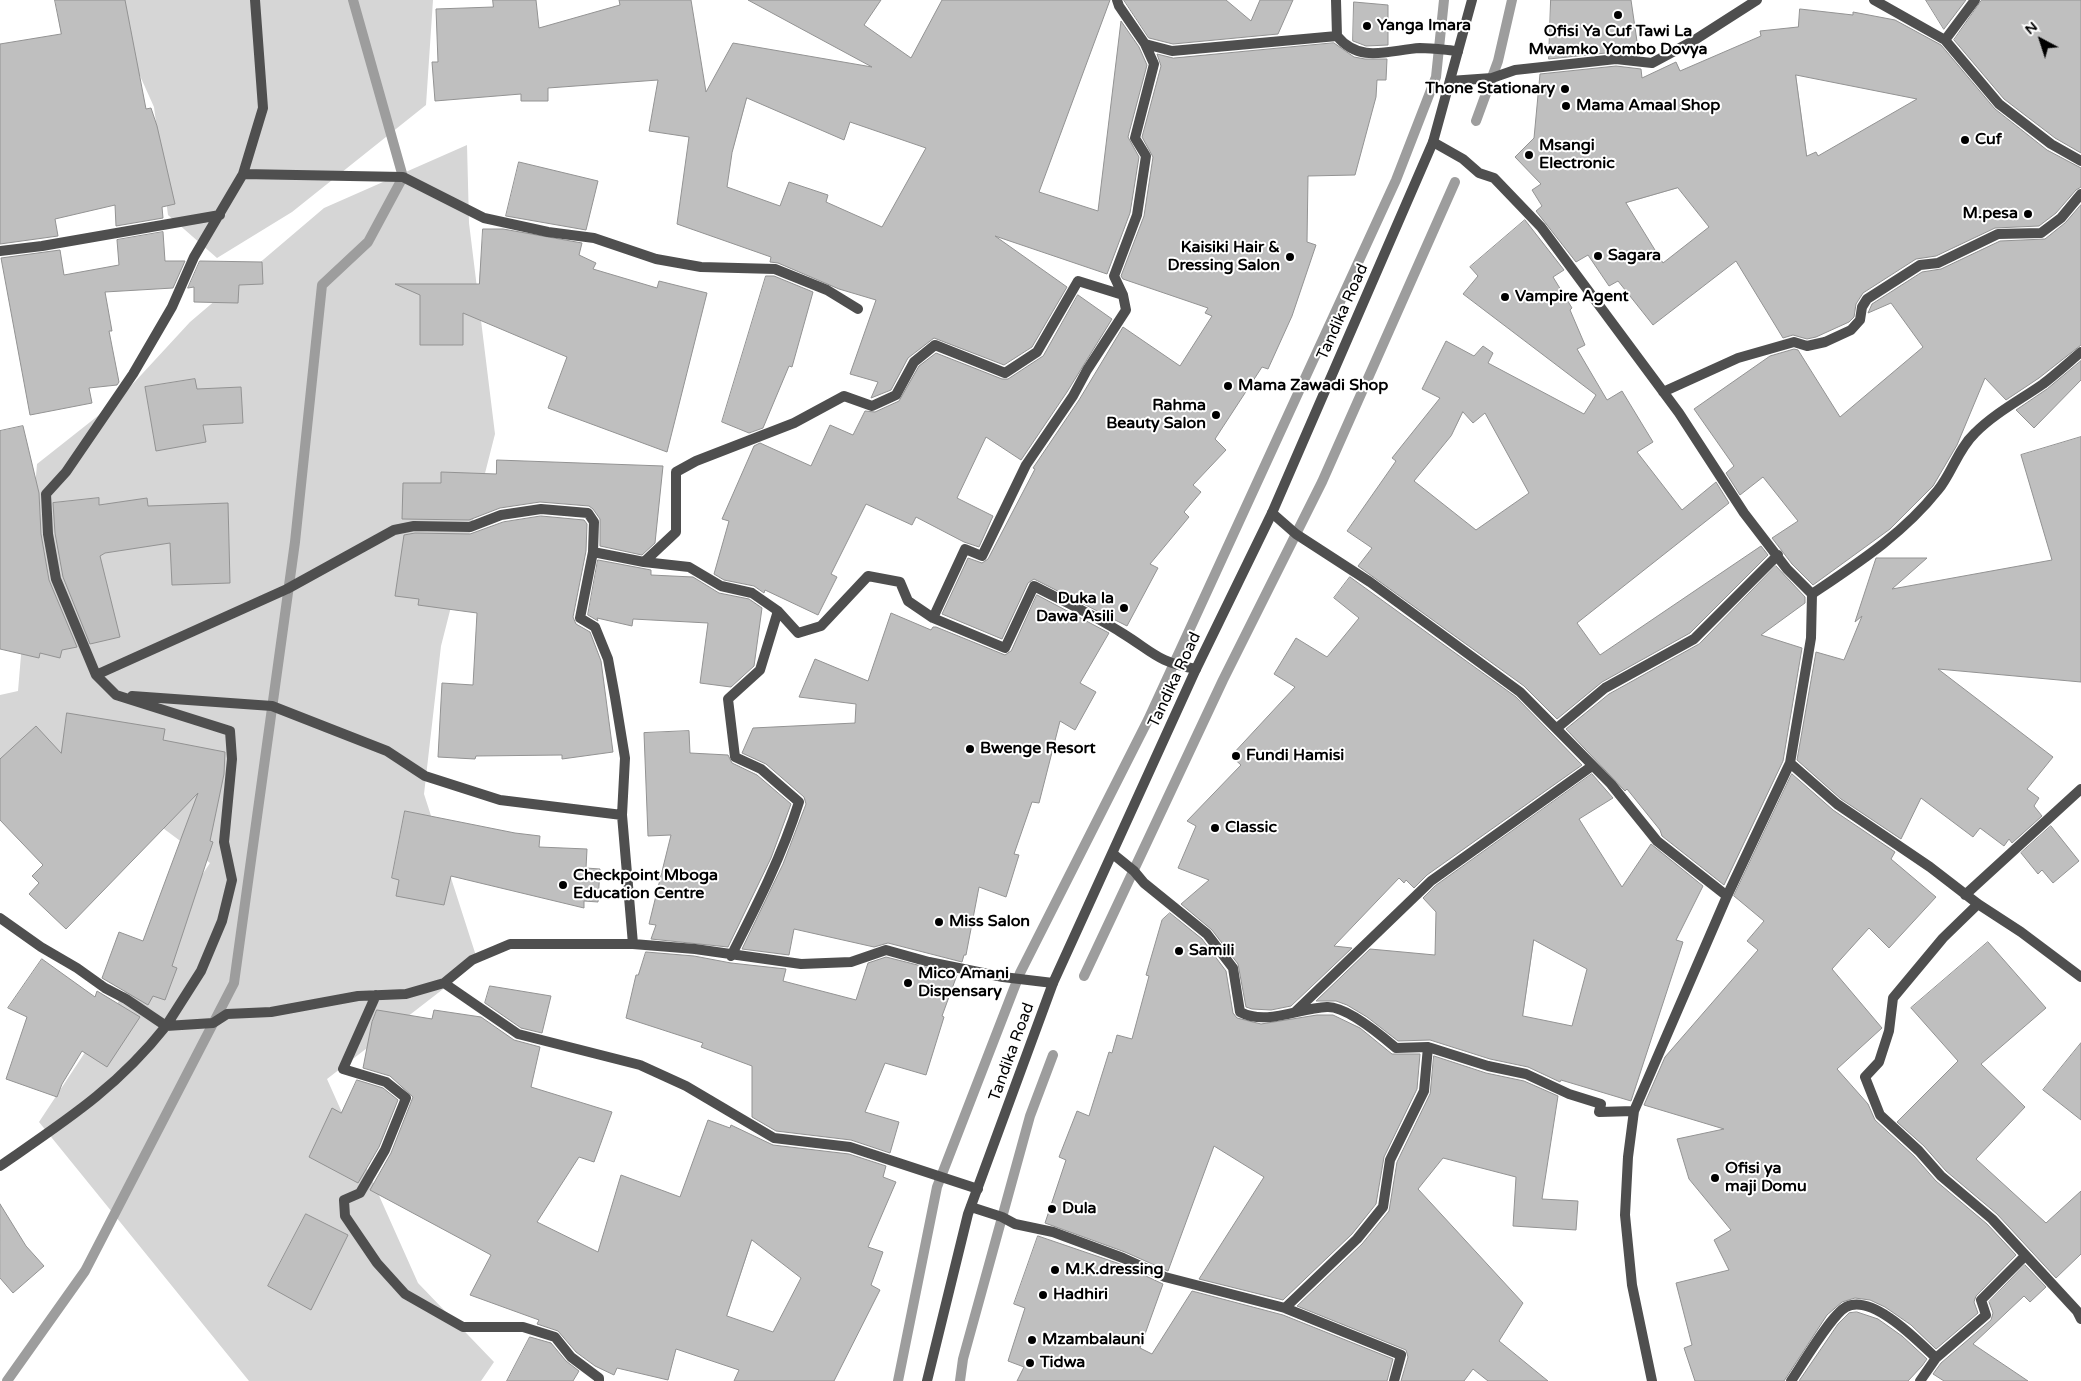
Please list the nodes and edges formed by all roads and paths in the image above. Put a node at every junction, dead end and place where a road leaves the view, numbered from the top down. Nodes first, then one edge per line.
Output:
1 (255, 0) edge
2 (1117, 0) edge
3 (1336, 0) edge
4 (1472, 0) edge
5 (1757, 0) edge
6 (1874, 0) edge
7 (1975, 0) edge
8 (1336, 36) junction
9 (1945, 40) junction
10 (1145, 44) junction
11 (1458, 51) junction
12 (1450, 81) junction
13 (1433, 142) junction
14 (2081, 161) edge
15 (243, 174) junction
16 (2081, 194) edge
17 (220, 214) junction
18 (0, 251) edge
19 (1123, 296) junction
20 (858, 309) dead end
21 (2081, 352) edge
22 (1663, 392) junction
23 (1272, 512) junction
24 (593, 552) junction
25 (1778, 555) junction
26 (644, 562) junction
27 (1812, 594) junction
28 (778, 611) junction
29 (933, 618) junction
30 (1196, 669) junction
31 (96, 675) junction
32 (116, 695) junction
33 (1556, 728) junction
34 (1790, 763) junction
35 (1592, 766) junction
36 (2081, 789) edge
37 (622, 815) junction
38 (1113, 854) junction
39 (1965, 895) junction
40 (1727, 896) junction
41 (1978, 904) junction
42 (0, 918) edge
43 (633, 944) junction
44 (731, 956) junction
45 (2081, 978) edge
46 (444, 983) junction
47 (1053, 983) junction
48 (376, 996) junction
49 (1294, 1013) junction
50 (166, 1026) junction
51 (1428, 1047) junction
52 (1634, 1111) junction
53 (0, 1166) edge
54 (978, 1189) junction
55 (971, 1207) junction
56 (2024, 1256) junction
57 (1285, 1308) junction
58 (2081, 1318) edge
59 (1936, 1358) junction
60 (598, 1381) edge
61 (927, 1381) edge
62 (1394, 1381) edge
63 (1652, 1381) edge
64 (1791, 1381) edge
65 (1920, 1381) edge

1 - 15 street
2 - 10 street
3 - 8 street
4 - 11 street, Tandika Road
5 - 12 street
6 - 9 street
7 - 9 street
8 - 10 street
8 - 11 street
9 - 14 street
10 - 19 street
11 - 12 street, Tandika Road
12 - 13 street, Tandika Road
13 - 22 street
13 - 23 street, Tandika Road
15 - 17 street
15 - 20 street
16 - 22 street
17 - 18 street
17 - 31 street
19 - 26 street
19 - 29 street
21 - 27 street
22 - 25 street
23 - 30 street, Tandika Road
23 - 33 street
24 - 26 street
24 - 31 street
24 - 37 street
25 - 27 street
25 - 33 street
26 - 28 street
27 - 34 street
28 - 29 street
28 - 44 street
29 - 30 street
30 - 38 street, Tandika Road
31 - 32 street
32 - 37 street
32 - 50 street
33 - 35 street
34 - 39 street
34 - 40 street
35 - 40 street
35 - 49 street
36 - 39 street
37 - 43 street
38 - 47 street, Tandika Road
38 - 49 street
39 - 41 street
40 - 52 street
41 - 45 street
41 - 56 street
42 - 50 street
43 - 44 street
43 - 46 street
44 - 47 street
46 - 48 street
46 - 54 street
47 - 54 street, Tandika Road
48 - 50 street
48 - 60 street
49 - 51 street
50 - 53 street
51 - 52 street
51 - 57 street
52 - 63 street
54 - 55 street, Tandika Road
55 - 57 street
55 - 61 street, Tandika Road
56 - 58 street
56 - 59 street
57 - 62 street
59 - 64 street
59 - 65 street

